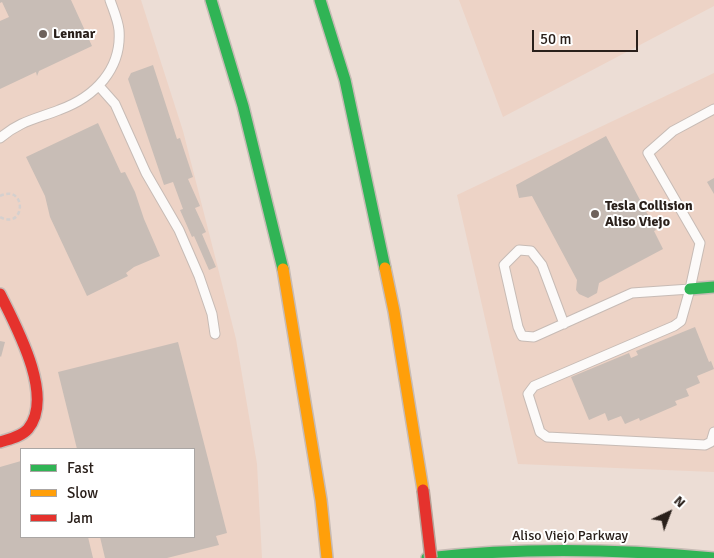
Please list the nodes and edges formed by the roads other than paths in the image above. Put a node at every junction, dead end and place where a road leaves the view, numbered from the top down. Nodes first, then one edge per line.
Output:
1 (110, 0) edge
2 (210, 0) edge
3 (320, 0) edge
4 (99, 86) junction
5 (714, 109) edge
6 (0, 138) edge
7 (714, 287) edge
8 (690, 289) junction
9 (0, 294) edge
10 (564, 324) junction
11 (215, 334) dead end
12 (714, 432) edge
13 (0, 442) edge
14 (327, 558) edge
15 (429, 558) edge
16 (714, 558) edge

1 - 4 lane
2 - 14 main road
3 - 15 main road, bridge
4 - 6 lane
4 - 11 lane
5 - 8 lane
7 - 8 main road
8 - 10 lane
8 - 12 lane
9 - 13 main road
10 - 10 lane
15 - 16 main road, Aliso Viejo Parkway

